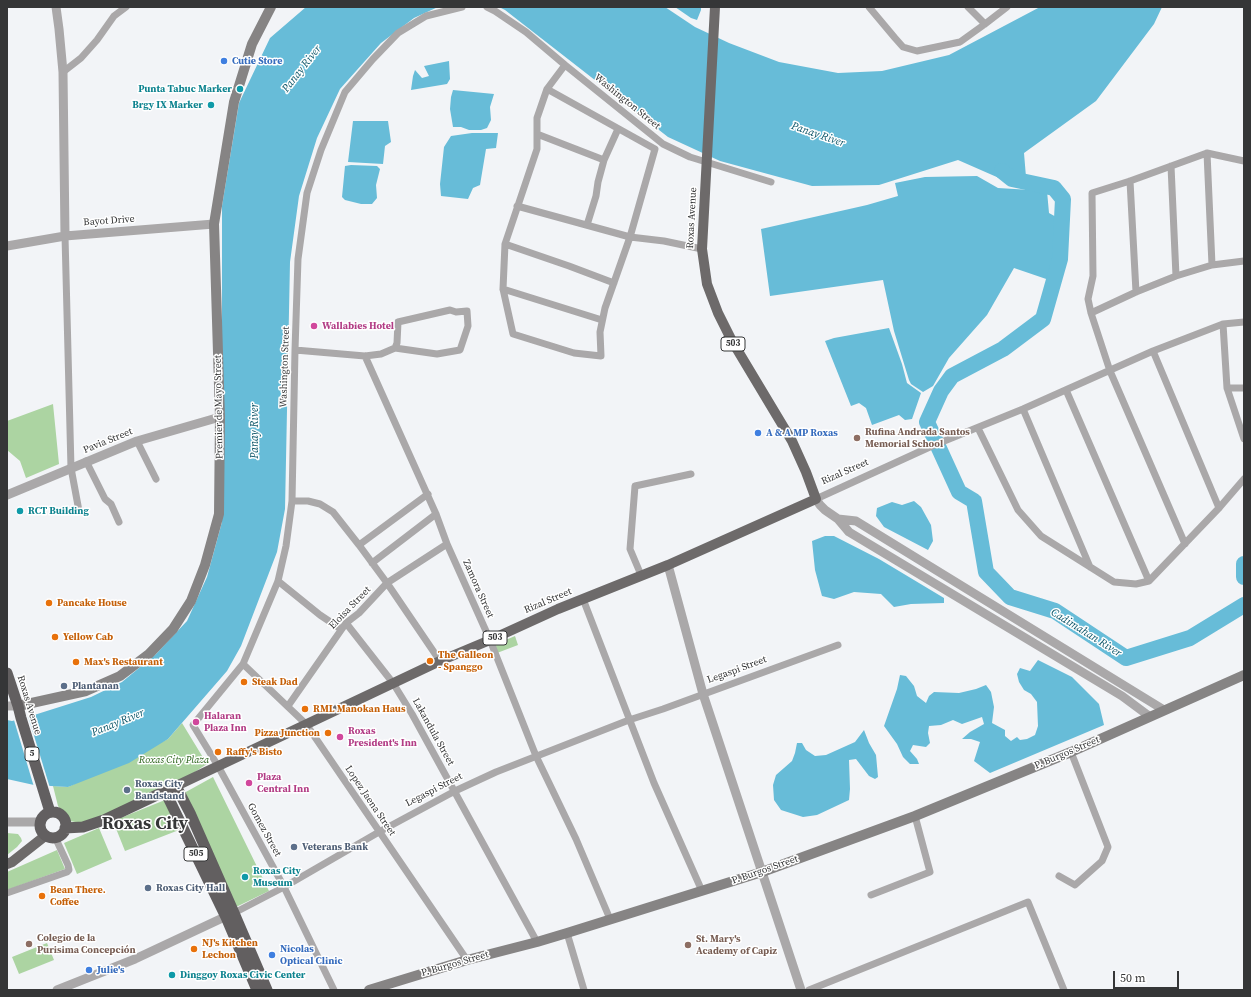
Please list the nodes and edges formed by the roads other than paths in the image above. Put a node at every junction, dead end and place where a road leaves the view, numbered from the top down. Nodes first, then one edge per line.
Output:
1 (56, 7) edge
2 (126, 7) edge
3 (271, 7) edge
4 (462, 7) edge
5 (487, 7) edge
6 (715, 7) edge
7 (869, 7) edge
8 (968, 7) edge
9 (1007, 7) edge
10 (985, 24) junction
11 (564, 64) junction
12 (63, 72) junction
13 (546, 90) junction
14 (618, 129) junction
15 (537, 134) junction
16 (1207, 153) junction
17 (604, 160) junction
18 (1244, 160) edge
19 (1171, 166) junction
20 (1130, 181) junction
21 (771, 182) dead end
22 (517, 206) junction
23 (214, 224) junction
24 (587, 225) junction
25 (65, 236) junction
26 (630, 237) junction
27 (505, 244) junction
28 (7, 246) edge
29 (702, 249) junction
30 (1244, 262) edge
31 (1212, 265) junction
32 (1176, 276) junction
33 (614, 284) junction
34 (503, 289) junction
35 (1136, 292) junction
36 (1091, 313) junction
37 (602, 320) junction
38 (1244, 322) edge
39 (1223, 324) junction
40 (395, 348) junction
41 (295, 350) junction
42 (1153, 351) junction
43 (365, 356) junction
44 (1110, 370) junction
45 (1227, 388) junction
46 (1244, 388) edge
47 (1066, 390) junction
48 (1023, 409) junction
49 (220, 417) junction
50 (978, 428) junction
51 (1244, 436) edge
52 (137, 441) junction
53 (86, 461) junction
54 (70, 468) junction
55 (691, 474) dead end
56 (156, 479) dead end
57 (1244, 479) edge
58 (428, 494) junction
59 (7, 495) edge
60 (816, 499) junction
61 (292, 501) junction
62 (1219, 508) junction
63 (79, 511) dead end
64 (436, 514) junction
65 (838, 519) junction
66 (119, 522) dead end
67 (447, 544) junction
68 (1185, 544) junction
69 (360, 545) junction
70 (372, 563) junction
71 (668, 565) junction
72 (1090, 568) junction
73 (641, 575) junction
74 (1149, 581) junction
75 (278, 582) junction
76 (387, 583) junction
77 (583, 600) junction
78 (343, 626) junction
79 (490, 640) junction
80 (838, 645) dead end
81 (440, 661) junction
82 (243, 664) junction
83 (7, 673) edge
84 (1244, 675) edge
85 (393, 683) junction
86 (703, 694) junction
87 (13, 706) edge
88 (288, 706) junction
89 (1164, 710) junction
90 (1149, 716) junction
91 (629, 720) junction
92 (306, 724) junction
93 (1071, 752) junction
94 (536, 756) junction
95 (218, 766) junction
96 (176, 786) junction
97 (165, 791) junction
98 (455, 791) junction
99 (50, 812) junction
100 (915, 816) junction
101 (7, 822) edge
102 (40, 822) junction
103 (65, 828) junction
104 (379, 832) junction
105 (50, 836) junction
106 (7, 864) edge
107 (762, 872) junction
108 (1059, 876) dead end
109 (284, 887) junction
110 (702, 891) junction
111 (7, 893) edge
112 (871, 895) dead end
113 (230, 915) junction
114 (610, 919) junction
115 (567, 933) junction
116 (537, 942) junction
117 (467, 960) junction
118 (57, 990) edge
119 (257, 990) edge
120 (267, 990) edge
121 (334, 990) edge
122 (369, 990) edge
123 (584, 990) edge
124 (801, 990) edge
125 (809, 990) edge
126 (1064, 990) edge

1 - 12 street
2 - 12 street
3 - 23 main road, Premier de Mayo Street
4 - 41 street, Washington Street
5 - 11 street, Washington Street
6 - 29 main road, Roxas Avenue / 503
7 - 10 street
8 - 10 street
9 - 10 street
11 - 13 street
11 - 21 street, Washington Street
12 - 25 street
13 - 14 street
13 - 15 street
14 - 17 street
14 - 26 street
15 - 17 street
15 - 22 street
16 - 18 street
16 - 19 street
16 - 31 street
17 - 24 street
19 - 20 street
19 - 32 street
20 - 35 street
20 - 36 street
22 - 24 street
22 - 27 street
23 - 25 street, Bayot Drive
23 - 49 main road, Premier de Mayo Street
24 - 26 street
25 - 28 street, Bayot Drive
25 - 54 street
26 - 29 street
26 - 33 street
27 - 33 street
27 - 34 street
29 - 60 main road, Roxas Avenue / 503
30 - 31 street
31 - 32 street
32 - 35 street
33 - 37 street
34 - 37 street
34 - 37 street
35 - 36 street
36 - 44 street
38 - 39 street, Rizal Street
39 - 42 street, Rizal Street
39 - 45 street
40 - 40 street
40 - 43 street
41 - 43 street
41 - 61 street, Washington Street
42 - 44 street, Rizal Street
42 - 62 street
43 - 58 street, Zamora Street
44 - 47 street, Rizal Street
44 - 68 street
45 - 46 street
45 - 51 street
47 - 48 street, Rizal Street
47 - 74 street
48 - 50 street, Rizal Street
48 - 72 street
49 - 52 street, Pavia Street
49 - 87 main road, Premier de Mayo Street
50 - 60 street, Rizal Street
50 - 72 street
52 - 53 street, Pavia Street
52 - 56 street
53 - 54 street, Pavia Street
53 - 66 street
54 - 59 street, Pavia Street
54 - 63 street
55 - 73 street
57 - 62 street
58 - 64 street, Zamora Street
58 - 69 street
60 - 65 street
60 - 71 main road, Rizal Street / 503
61 - 69 street
61 - 75 street, Washington Street
62 - 68 street
64 - 67 street, Zamora Street
64 - 70 street
65 - 89 street
65 - 90 street
67 - 76 street, Eloisa Street
67 - 79 street, Zamora Street
68 - 74 street
69 - 70 street
70 - 76 street
71 - 73 main road, Rizal Street / 503
71 - 86 street
72 - 74 street
73 - 77 main road, Rizal Street / 503
75 - 78 street, Lakandula Street
75 - 82 street, Washington Street
76 - 78 street, Eloisa Street
76 - 81 street
77 - 79 main road, Rizal Street / 503
77 - 91 street
78 - 85 street, Lakandula Street
78 - 88 street, Eloisa Street
79 - 81 main road, Rizal Street / 503
79 - 94 street, Zamora Street
80 - 86 street, Legaspi Street
81 - 85 main road, Rizal Street / 503
82 - 88 street, Lopez Jaena Street
82 - 95 street, Washington Street
83 - 87 highway, Roxas Avenue / 5
84 - 89 main road, P. Burgos Street
85 - 92 main road, Rizal Street / 503
85 - 98 street, Lakandula Street
86 - 91 street, Legaspi Street
86 - 107 street
87 - 99 highway, Roxas Avenue / 5
88 - 92 street, Lopez Jaena Street
89 - 90 main road, P. Burgos Street
90 - 93 main road, P. Burgos Street
91 - 94 street, Legaspi Street
91 - 110 street
92 - 95 main road, Rizal Street / 503
92 - 104 street, Lopez Jaena Street
93 - 100 main road, P. Burgos Street
93 - 108 street
94 - 98 street, Legaspi Street
94 - 114 street, Zamora Street
95 - 96 main road, Rizal Street / 503
95 - 109 street, Gomez Street
96 - 97 highway
96 - 113 highway, 505
97 - 103 highway
97 - 113 highway, 505
98 - 104 street, Legaspi Street
98 - 116 street, Lakandula Street
99 - 102 highway
99 - 103 highway
100 - 107 main road, P. Burgos Street
100 - 112 street
101 - 102 street
102 - 105 highway
103 - 105 highway
104 - 109 street, Legaspi Street
104 - 117 street, Lopez Jaena Street
105 - 106 main road
105 - 111 street
107 - 110 main road, P. Burgos Street
107 - 124 street
109 - 113 street, Legaspi Street
109 - 121 street, Gomez Street
110 - 114 main road, P. Burgos Street
113 - 118 street, Legaspi Street
113 - 119 highway, 505
113 - 120 highway, 505
114 - 115 main road, P. Burgos Street
115 - 116 main road, P. Burgos Street
115 - 123 street
116 - 117 main road, P. Burgos Street
117 - 122 main road, P. Burgos Street
125 - 126 street

